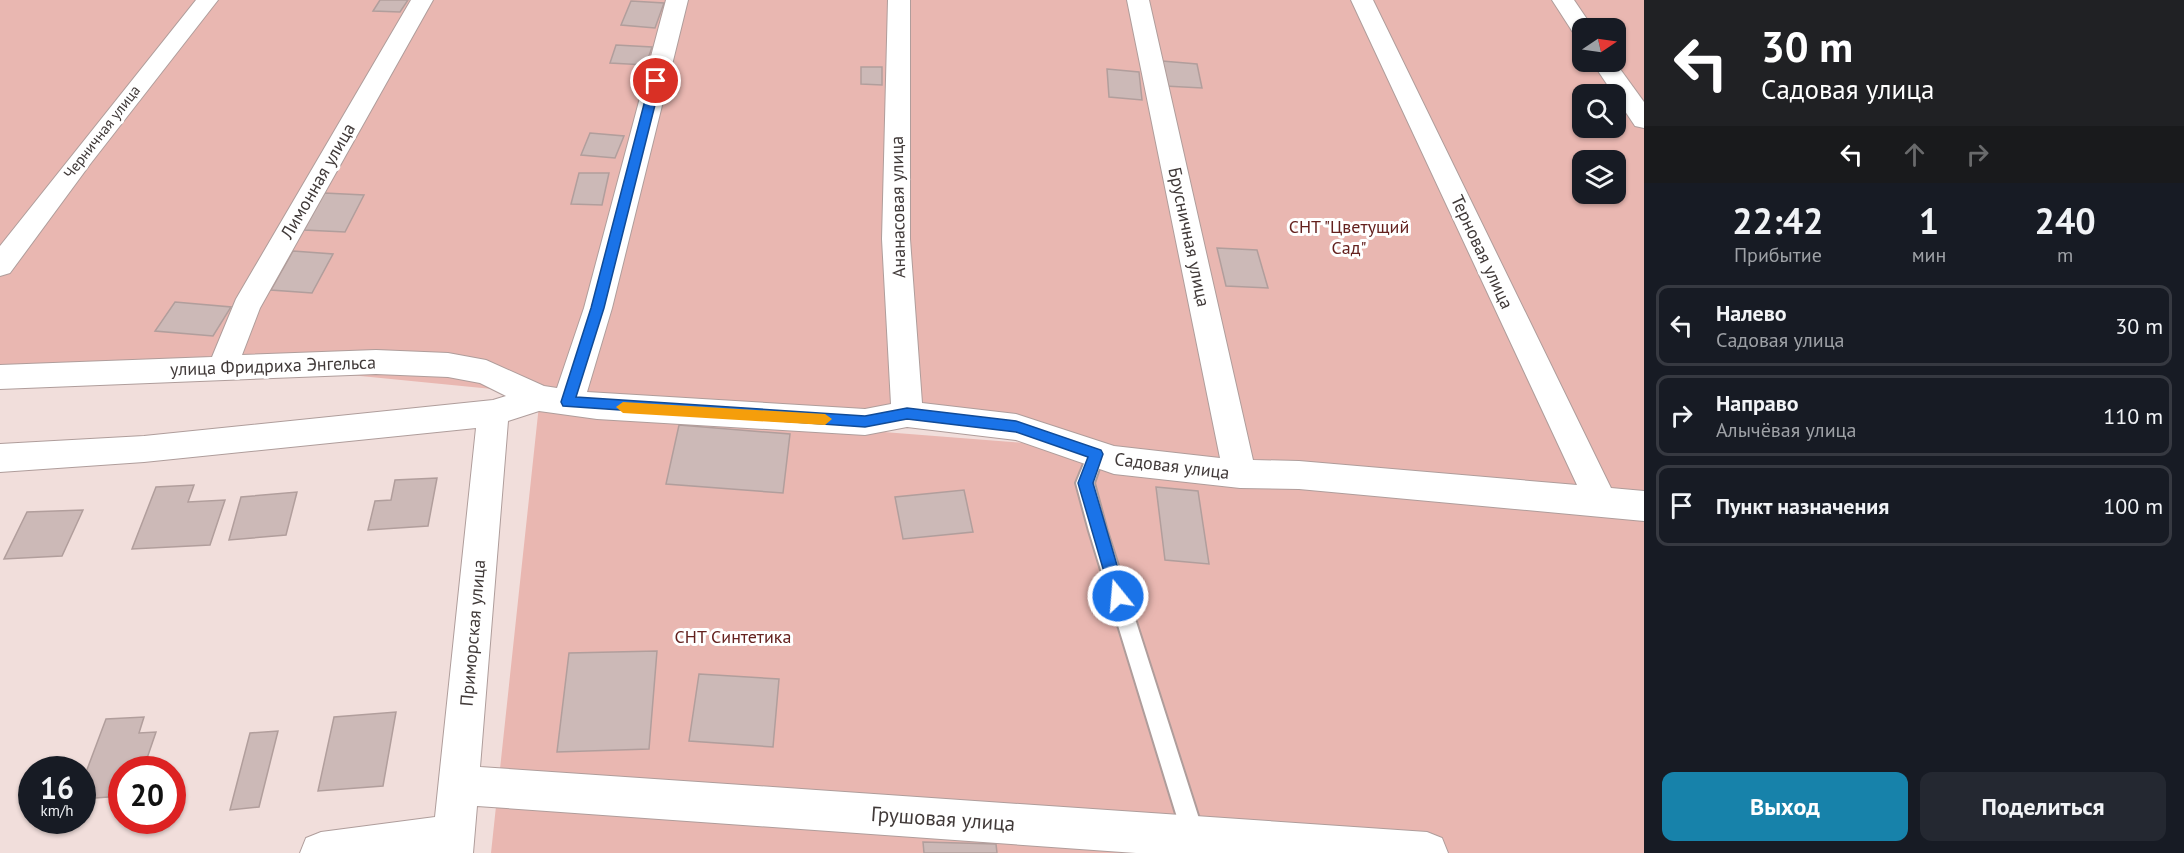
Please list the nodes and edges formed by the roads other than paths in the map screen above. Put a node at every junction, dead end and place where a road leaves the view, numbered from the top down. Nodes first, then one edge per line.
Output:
1 (207, 0) edge
2 (422, 0) edge
3 (677, 0) edge
4 (899, 0) edge
5 (1138, 0) edge
6 (1362, 0) edge
7 (1563, 0) edge
8 (1575, 18) edge
9 (1611, 72) edge
10 (1644, 120) edge
11 (0, 266) edge
12 (223, 367) junction
13 (0, 377) edge
14 (568, 402) junction
15 (493, 413) junction
16 (907, 414) junction
17 (1096, 454) junction
18 (0, 458) edge
19 (1240, 474) junction
20 (1602, 504) junction
21 (1644, 506) edge
22 (459, 785) junction
23 (453, 844) edge
24 (1196, 845) edge
25 (321, 853) edge
26 (1426, 853) edge

1 - 11 street, Черничная улица
2 - 12 street, Лимонная улица
3 - 14 street
4 - 16 street, Ананасовая улица
5 - 19 street, Брусничная улица
6 - 20 street, Терновая улица
7 - 8 street
9 - 10 street
12 - 13 street, улица Фридриха Энгельса
12 - 14 street, улица Фридриха Энгельса
14 - 15 street
14 - 16 street, Садовая улица
15 - 18 street
15 - 22 street, Приморская улица
16 - 17 street, Садовая улица
17 - 19 street, Садовая улица
17 - 24 lane
19 - 20 street, Садовая улица
20 - 21 street, Садовая улица
22 - 23 street, Приморская улица
22 - 24 street, Грушовая улица
23 - 25 street
24 - 26 street, Грушовая улица

